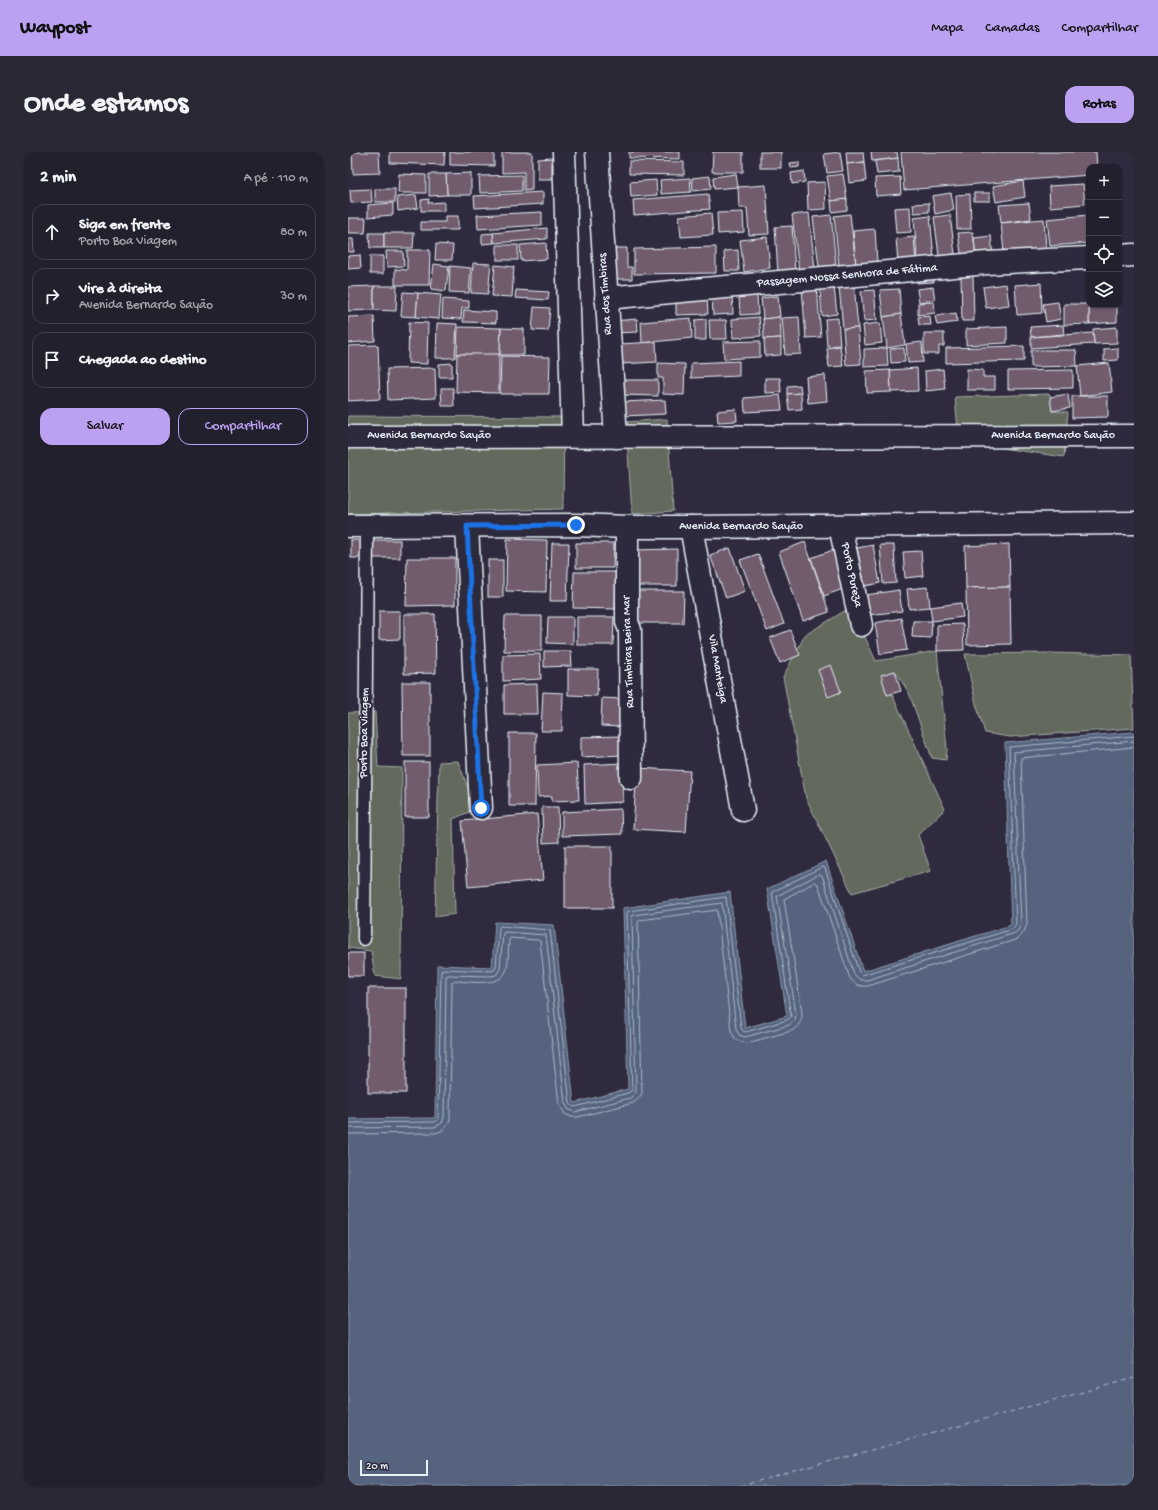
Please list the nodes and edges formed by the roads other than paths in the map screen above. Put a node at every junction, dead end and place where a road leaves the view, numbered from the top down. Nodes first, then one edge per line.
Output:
1 (564, 152) edge
2 (597, 152) edge
3 (1134, 255) edge
4 (1122, 256) edge
5 (1086, 258) edge
6 (606, 298) junction
7 (573, 436) junction
8 (616, 436) junction
9 (1134, 436) edge
10 (348, 437) edge
11 (1134, 523) edge
12 (358, 526) edge
13 (467, 526) junction
14 (840, 526) junction
15 (627, 527) junction
16 (691, 527) junction
17 (861, 625) dead end
18 (631, 778) dead end
19 (481, 808) dead end
20 (743, 810) dead end
21 (364, 939) dead end

1 - 7 street
2 - 6 street, Rua dos Timbiras
3 - 4 street
5 - 6 street, Passagem Nossa Senhora de Fátima
6 - 8 street, Rua dos Timbiras
7 - 8 street, Avenida Bernardo Sayão
7 - 10 street, Avenida Bernardo Sayão
8 - 9 street, Avenida Bernardo Sayão
11 - 14 street, Avenida Bernardo Sayão
12 - 13 street, Avenida Bernardo Sayão
12 - 21 lane, Porto Boa Viagem
13 - 15 street, Avenida Bernardo Sayão
13 - 19 street
14 - 16 street, Avenida Bernardo Sayão
14 - 17 street, Porto Pureza
15 - 16 street, Avenida Bernardo Sayão
15 - 18 street, Rua Timbiras Beira Mar
16 - 20 street, Vila Manteiga

